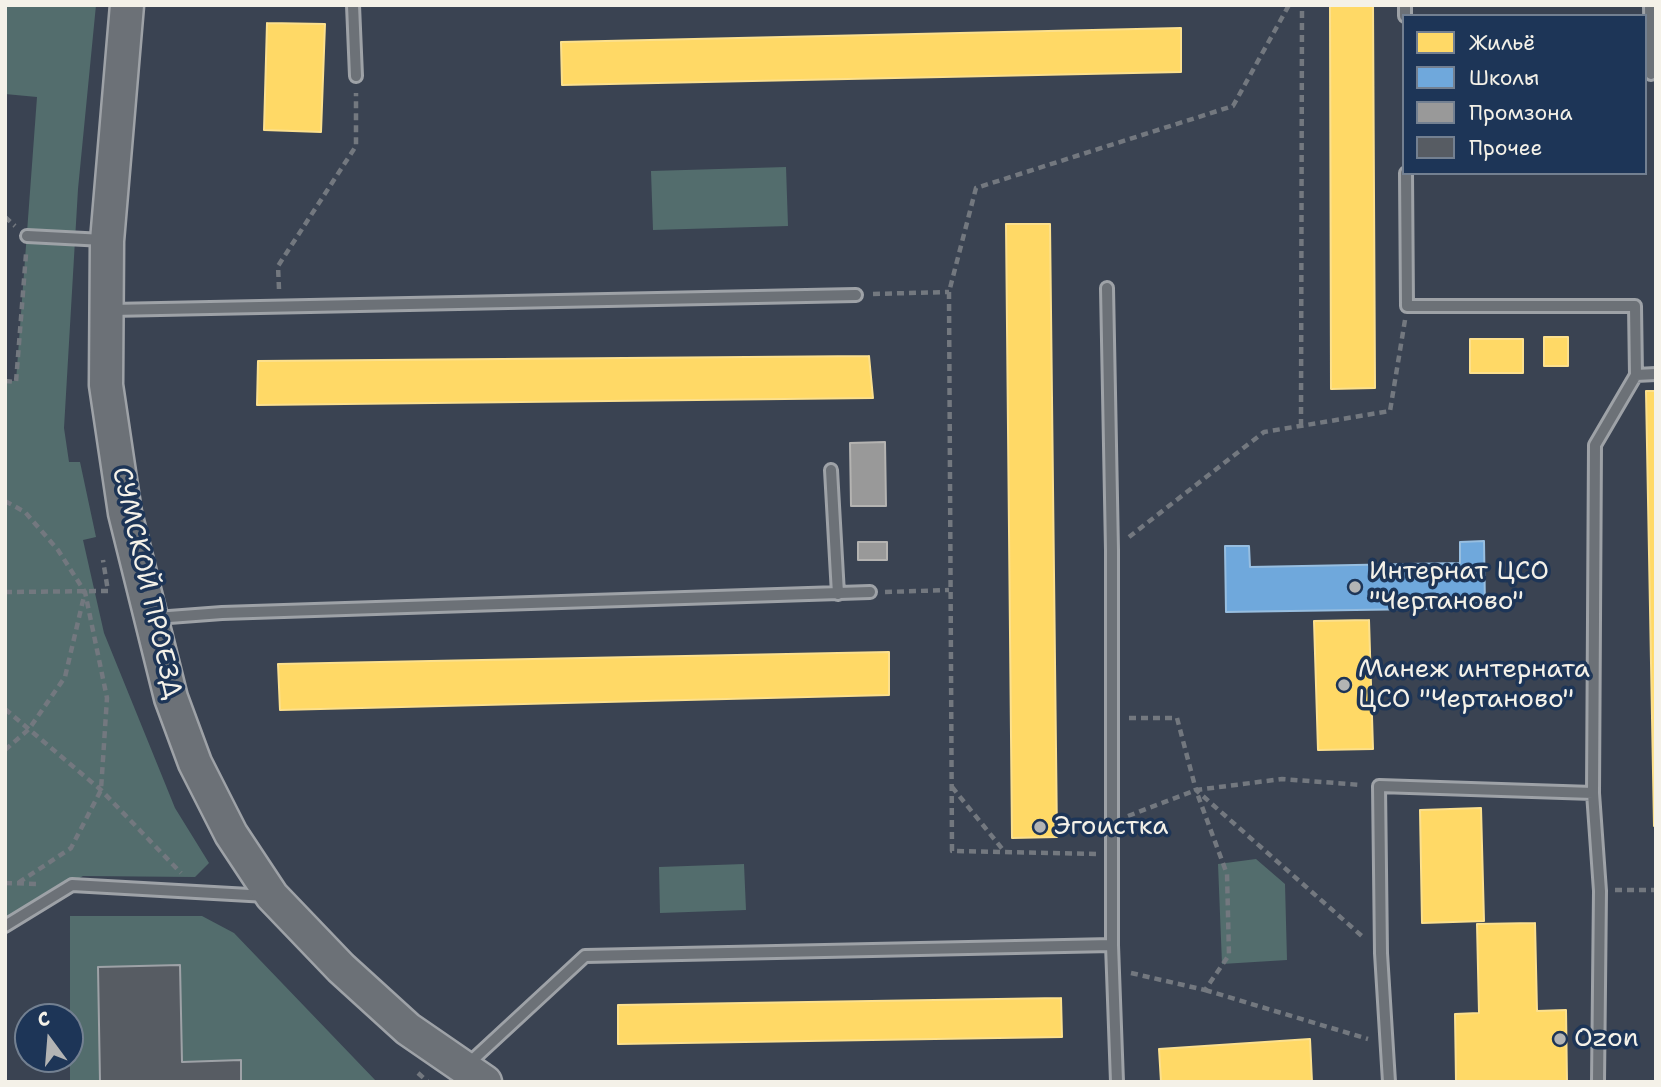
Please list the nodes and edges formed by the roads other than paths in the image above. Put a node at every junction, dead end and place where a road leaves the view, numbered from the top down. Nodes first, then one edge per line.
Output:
1 (127, 5) edge
2 (353, 5) edge
3 (1650, 5) edge
4 (1651, 74) dead end
5 (356, 76) road end
6 (1406, 175) edge
7 (27, 236) road end
8 (107, 241) junction
9 (1107, 288) dead end
10 (856, 295) road end
11 (104, 310) junction
12 (1656, 374) edge
13 (1636, 375) junction
14 (831, 470) dead end
15 (870, 592) road end
16 (838, 594) junction
17 (149, 618) junction
18 (1593, 793) junction
19 (272, 896) junction
20 (5, 926) edge
21 (1112, 945) junction
22 (474, 1075) edge
23 (1117, 1082) edge
24 (1389, 1082) edge
25 (1598, 1082) edge

1 - 8 street, СУМСКОЙ ПРОЕЗД
2 - 5 lane
3 - 4 lane
6 - 13 lane
7 - 8 lane
8 - 11 street, СУМСКОЙ ПРОЕЗД
9 - 21 lane
10 - 11 lane
11 - 17 street, СУМСКОЙ ПРОЕЗД
12 - 13 lane
13 - 18 lane
14 - 16 lane
15 - 16 lane
16 - 17 lane
17 - 19 street, СУМСКОЙ ПРОЕЗД
18 - 24 lane
18 - 25 lane
19 - 20 lane
19 - 22 street, СУМСКОЙ ПРОЕЗД
21 - 22 lane
21 - 23 lane

